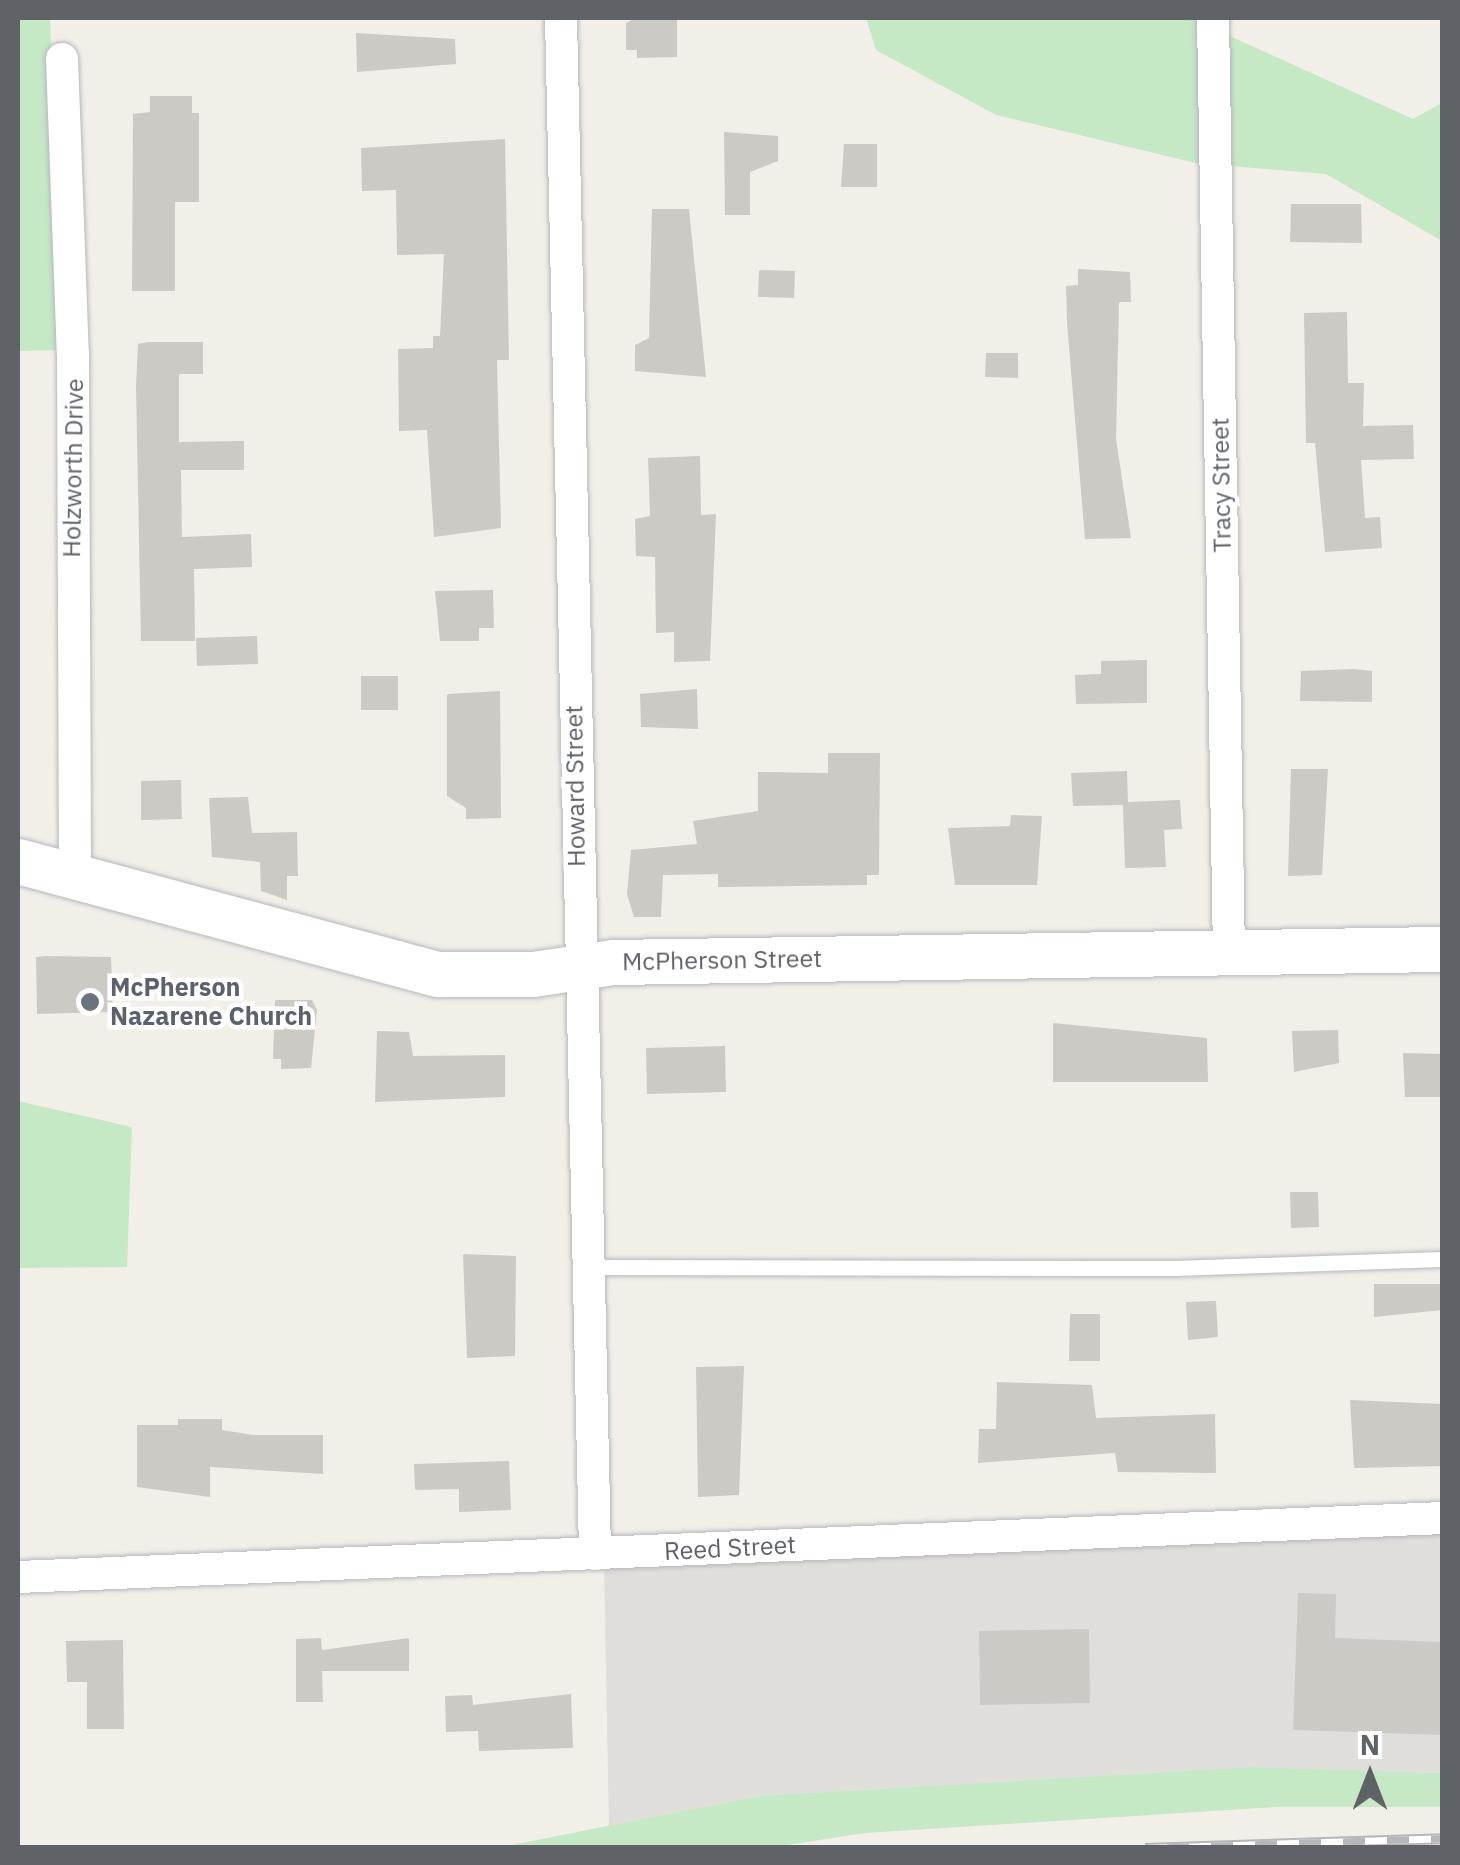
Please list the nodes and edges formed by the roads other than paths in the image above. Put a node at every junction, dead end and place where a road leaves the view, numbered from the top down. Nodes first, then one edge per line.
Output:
1 (561, 18) edge
2 (1212, 18) edge
3 (62, 60) dead end
4 (18, 861) edge
5 (75, 877) junction
6 (1442, 949) edge
7 (1230, 952) junction
8 (580, 967) junction
9 (1442, 1260) edge
10 (588, 1266) junction
11 (1442, 1518) edge
12 (595, 1554) junction
13 (18, 1577) edge

1 - 8 street, Howard Street
2 - 7 street, Tracy Street
3 - 5 street, Holzworth Drive
4 - 5 street, McPherson Street
5 - 8 street, McPherson Street
6 - 7 street, McPherson Street
7 - 8 street, McPherson Street
8 - 10 street, Howard Street
9 - 10 lane
10 - 12 street, Howard Street
11 - 12 street, Reed Street
12 - 13 street, Reed Street

